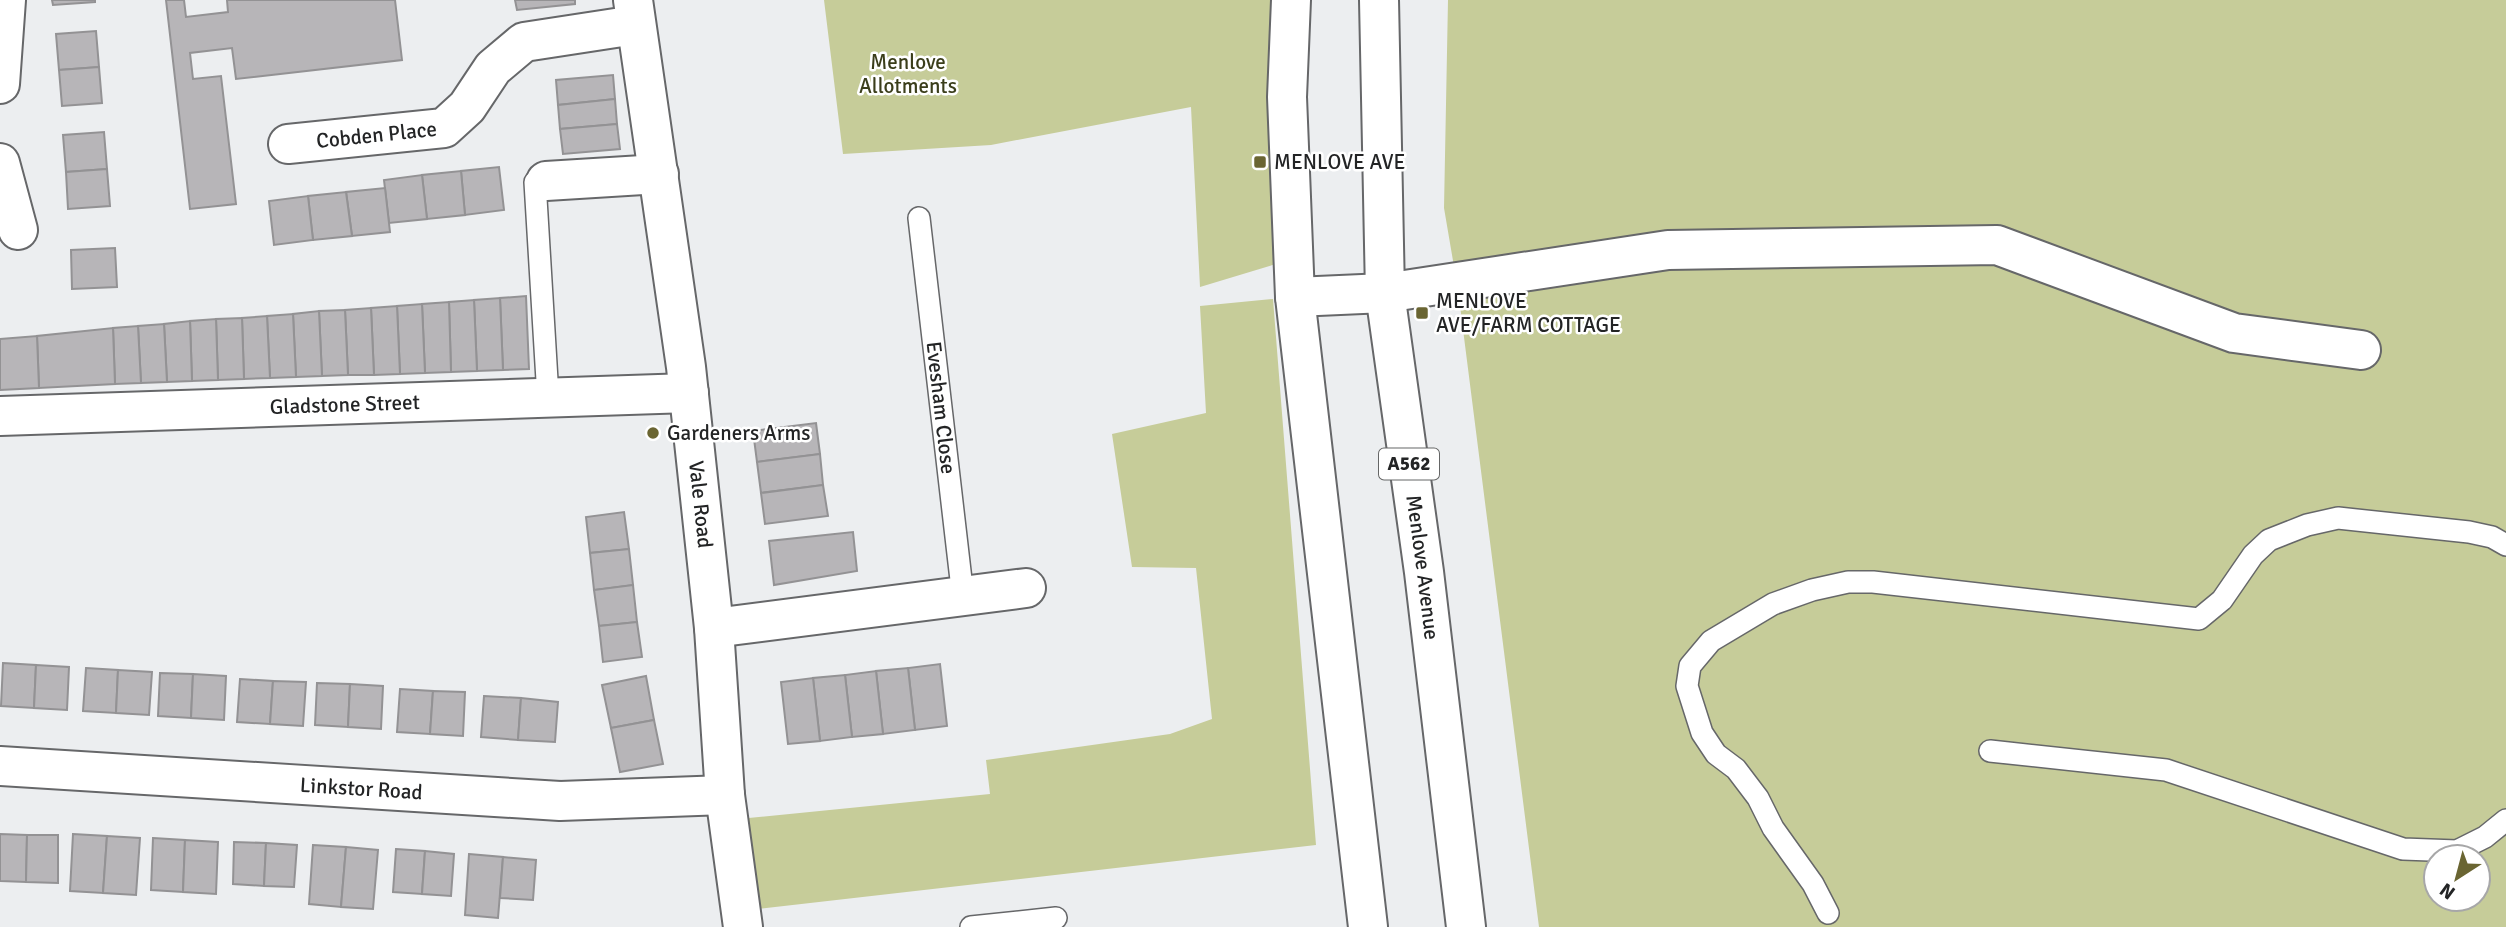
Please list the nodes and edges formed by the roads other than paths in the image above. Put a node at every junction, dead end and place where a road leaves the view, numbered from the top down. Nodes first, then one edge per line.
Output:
1 (6, 0) edge
2 (1291, 0) edge
3 (1379, 0) edge
4 (634, 13) edge
5 (0, 84) edge
6 (288, 144) dead end
7 (0, 163) edge
8 (659, 174) junction
9 (546, 181) joint
10 (919, 219) dead end
11 (18, 230) dead end
12 (1385, 293) junction
13 (1296, 298) junction
14 (2361, 350) dead end
15 (689, 393) junction
16 (548, 397) junction
17 (0, 416) edge
18 (2506, 545) edge
19 (1026, 588) dead end
20 (963, 597) junction
21 (714, 628) junction
22 (1990, 751) dead end
23 (0, 766) edge
24 (725, 794) junction
25 (2506, 820) edge
26 (1828, 913) dead end
27 (1056, 918) dead end
28 (743, 927) edge
29 (971, 927) edge
30 (1368, 927) edge
31 (1466, 927) edge

1 - 5 main road
2 - 13 main road
3 - 12 main road, Menlove Avenue / A562
4 - 6 main road, Cobden Place
4 - 8 main road, Vale Road
7 - 11 main road
8 - 9 main road
8 - 15 main road, Vale Road
9 - 16 lane
10 - 20 lane, Evesham Close
12 - 13 main road
12 - 14 main road
12 - 31 main road, Menlove Avenue / A562
13 - 30 main road
15 - 16 main road, Gladstone Street
15 - 21 main road, Vale Road
16 - 17 main road, Gladstone Street
18 - 26 lane
19 - 20 main road
20 - 21 main road
21 - 24 main road, Vale Road
22 - 25 lane
23 - 24 main road, Linkstor Road
24 - 28 main road, Vale Road
27 - 29 lane

